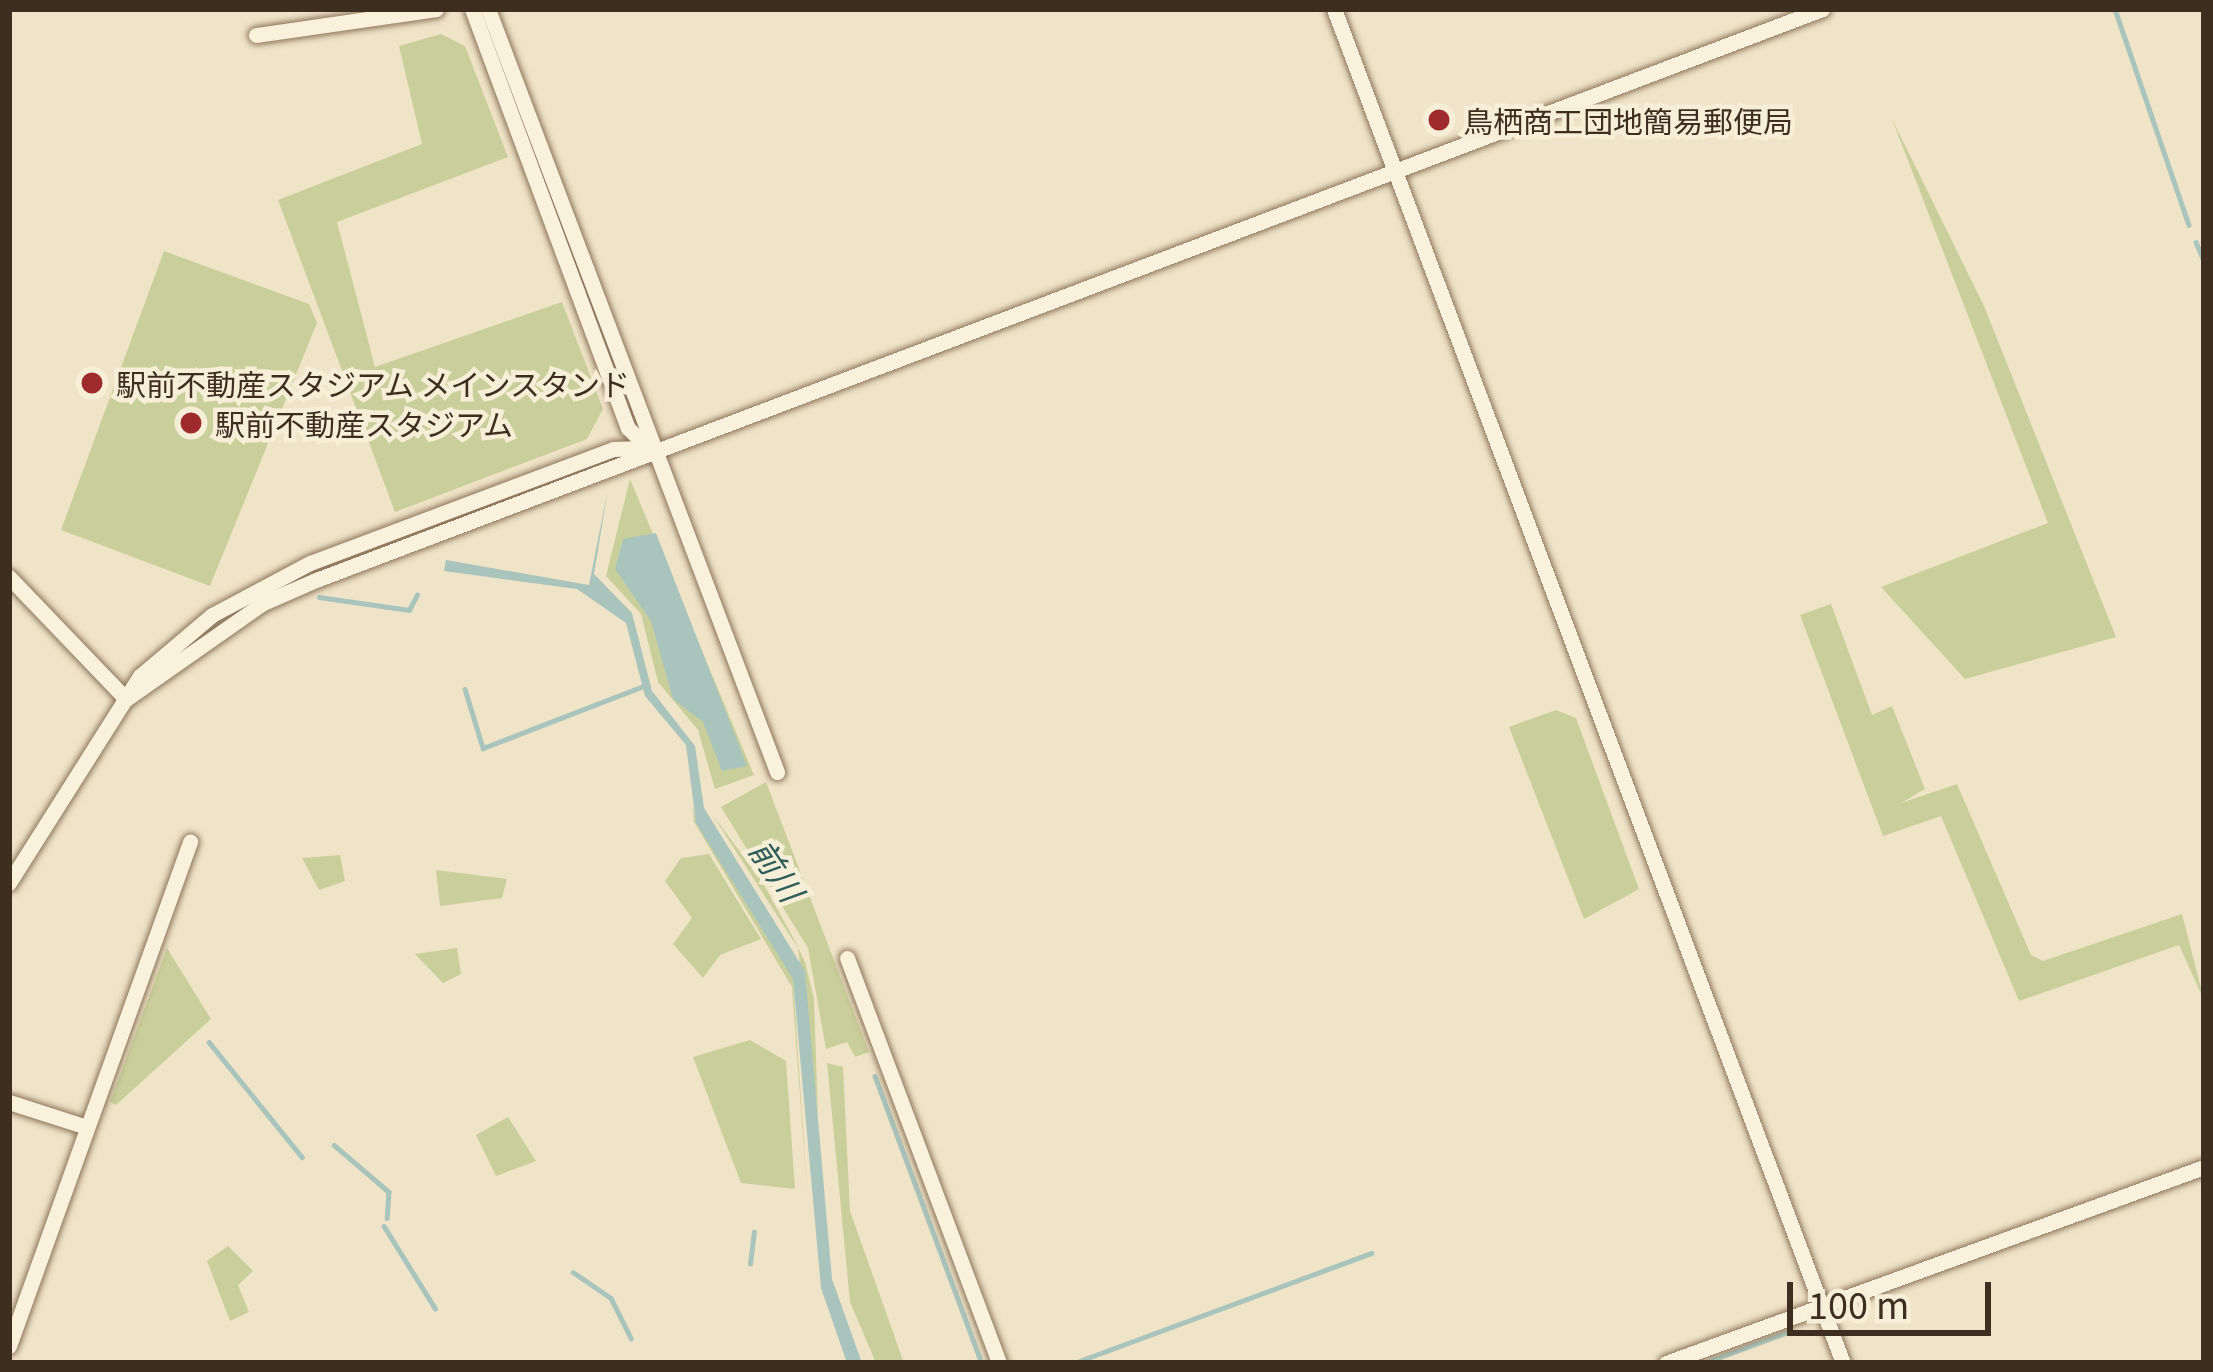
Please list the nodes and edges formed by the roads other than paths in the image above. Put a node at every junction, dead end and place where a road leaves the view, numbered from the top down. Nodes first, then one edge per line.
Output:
1 (436, 9) edge
2 (472, 9) edge
3 (488, 9) edge
4 (1334, 9) edge
5 (1822, 9) edge
6 (256, 35) dead end
7 (1396, 171) junction
8 (648, 448) junction
9 (9, 577) edge
10 (126, 699) junction
11 (778, 772) dead end
12 (190, 842) dead end
13 (9, 883) edge
14 (847, 958) dead end
15 (9, 1102) edge
16 (88, 1126) junction
17 (2204, 1167) edge
18 (1822, 1306) junction
19 (9, 1346) edge
20 (999, 1363) edge
21 (1666, 1363) edge
22 (1843, 1363) edge

1 - 6 street
2 - 8 street
3 - 8 street
4 - 7 street
5 - 7 street
7 - 8 street
7 - 18 street
8 - 10 street
8 - 11 street
9 - 10 street
10 - 13 street
12 - 16 street
14 - 20 street
15 - 16 street
16 - 19 street
17 - 18 street
18 - 21 street
18 - 22 street

